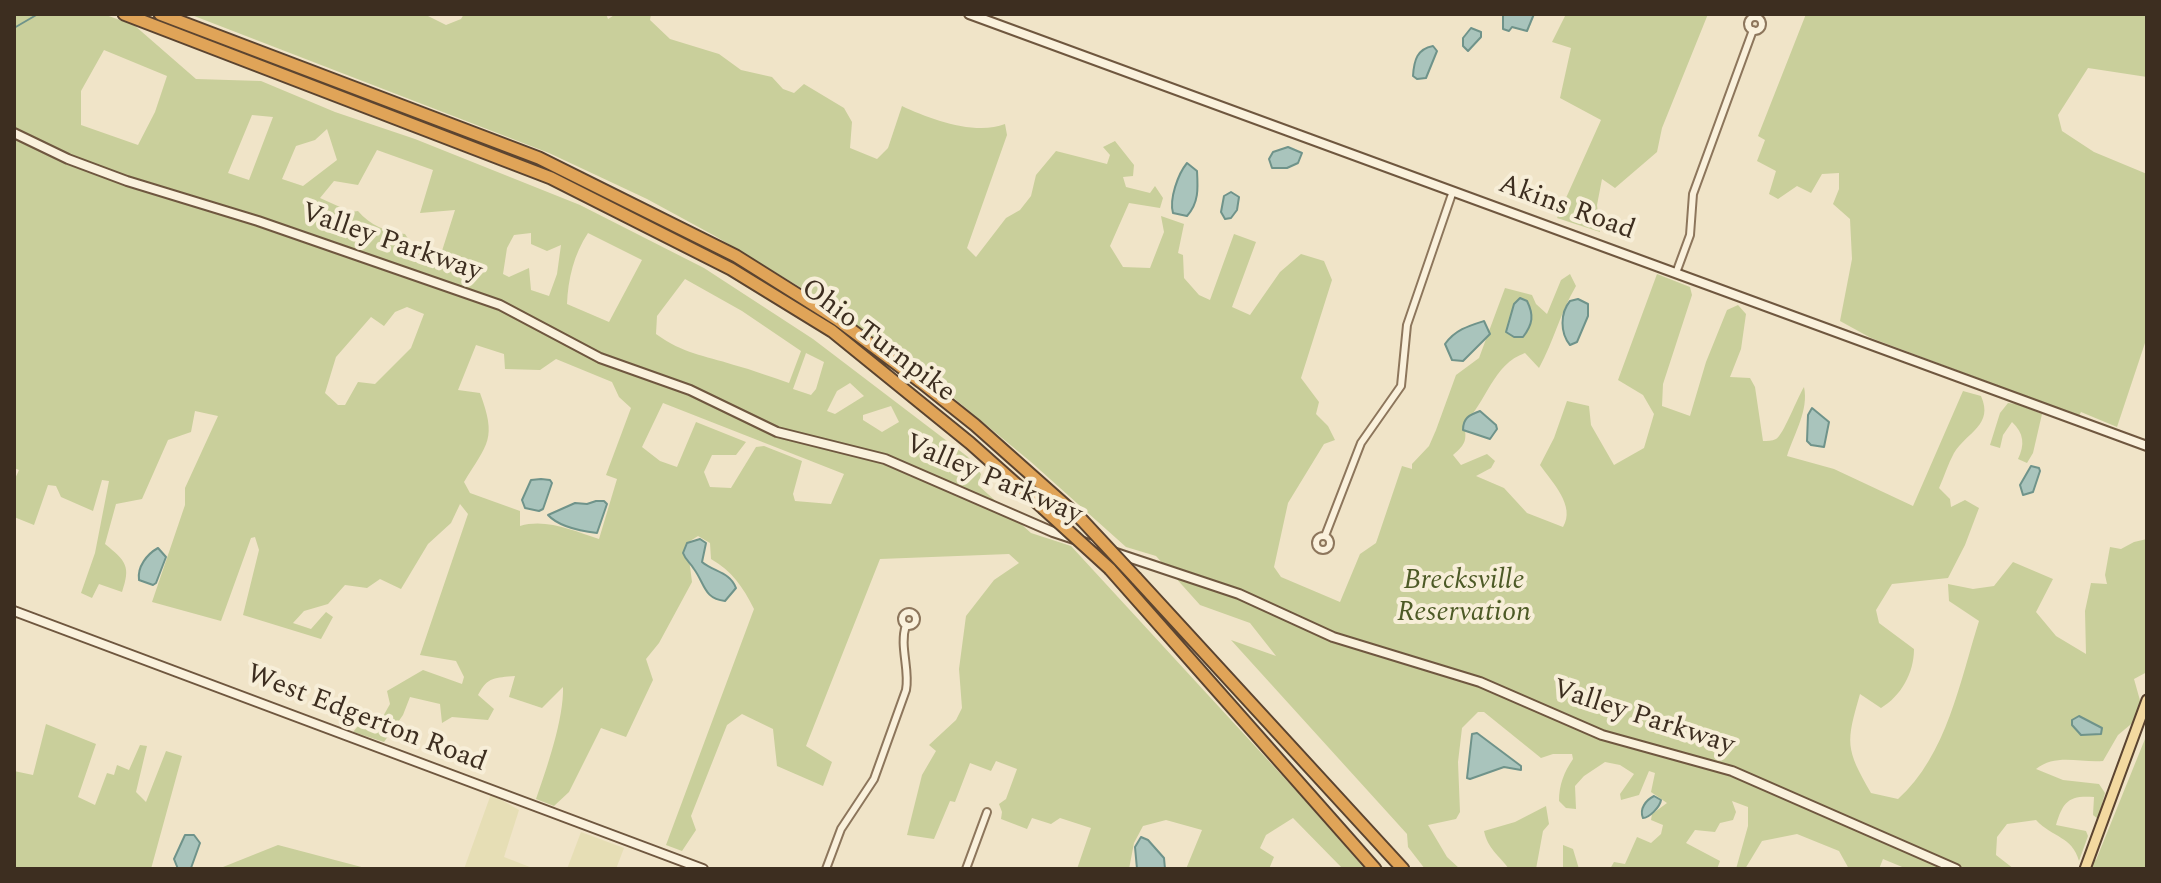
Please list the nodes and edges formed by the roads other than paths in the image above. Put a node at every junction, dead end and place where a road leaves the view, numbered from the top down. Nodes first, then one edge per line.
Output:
1 (124, 14) edge
2 (160, 14) edge
3 (969, 14) edge
4 (1753, 30) dead end
5 (14, 133) edge
6 (1453, 191) junction
7 (1676, 273) junction
8 (2147, 446) edge
9 (1325, 536) dead end
10 (14, 611) edge
11 (906, 625) dead end
12 (2147, 700) edge
13 (987, 812) dead end
14 (703, 869) edge
15 (826, 869) edge
16 (966, 869) edge
17 (1375, 869) edge
18 (1403, 869) edge
19 (1956, 869) edge
20 (2085, 869) edge

1 - 17 highway, Ohio Turnpike, bridge
2 - 18 highway, Ohio Turnpike, bridge
3 - 6 street, Akins Road
4 - 7 street
5 - 19 street, Valley Parkway
6 - 7 street, Akins Road
6 - 9 street
7 - 8 street, Akins Road
10 - 14 street, West Edgerton Road
11 - 15 street
12 - 20 main road
13 - 16 street

